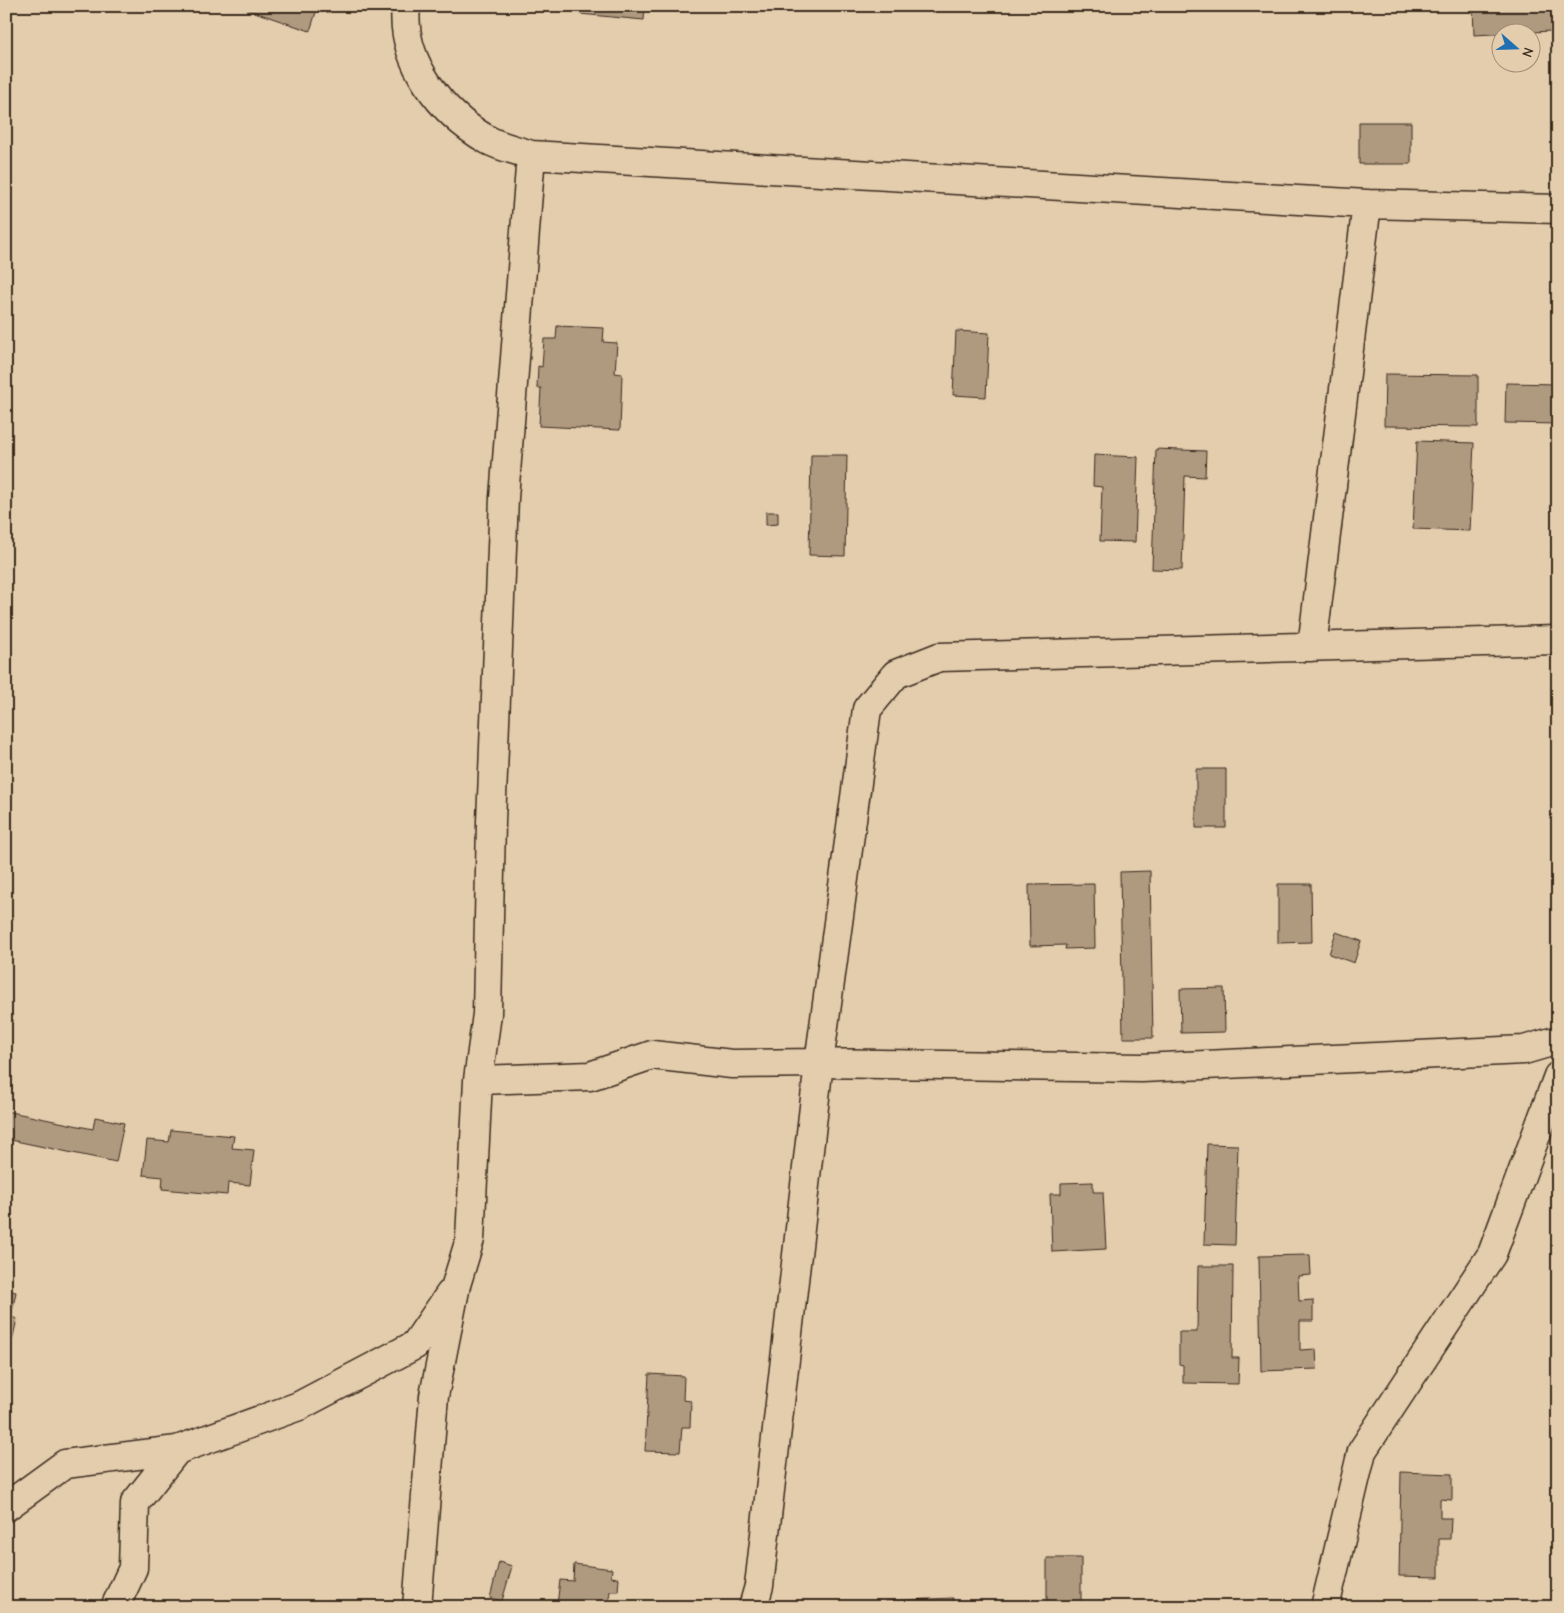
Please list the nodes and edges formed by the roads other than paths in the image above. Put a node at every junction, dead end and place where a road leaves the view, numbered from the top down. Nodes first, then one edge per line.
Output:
1 (406, 6) edge
2 (531, 155) junction
3 (1368, 204) junction
4 (1558, 209) edge
5 (1558, 640) edge
6 (1312, 647) junction
7 (1558, 1040) edge
8 (818, 1063) junction
9 (1558, 1076) edge
10 (478, 1080) junction
11 (456, 1285) junction
12 (177, 1450) junction
13 (6, 1507) edge
14 (115, 1607) edge
15 (417, 1607) edge
16 (753, 1607) edge
17 (1324, 1607) edge

1 - 2 street
2 - 3 street
2 - 10 street
3 - 4 street
3 - 6 street
5 - 6 street
6 - 8 street
7 - 8 street
8 - 10 street
8 - 16 street
9 - 17 street
10 - 11 street
11 - 12 street
11 - 15 street
12 - 13 street
12 - 14 street

